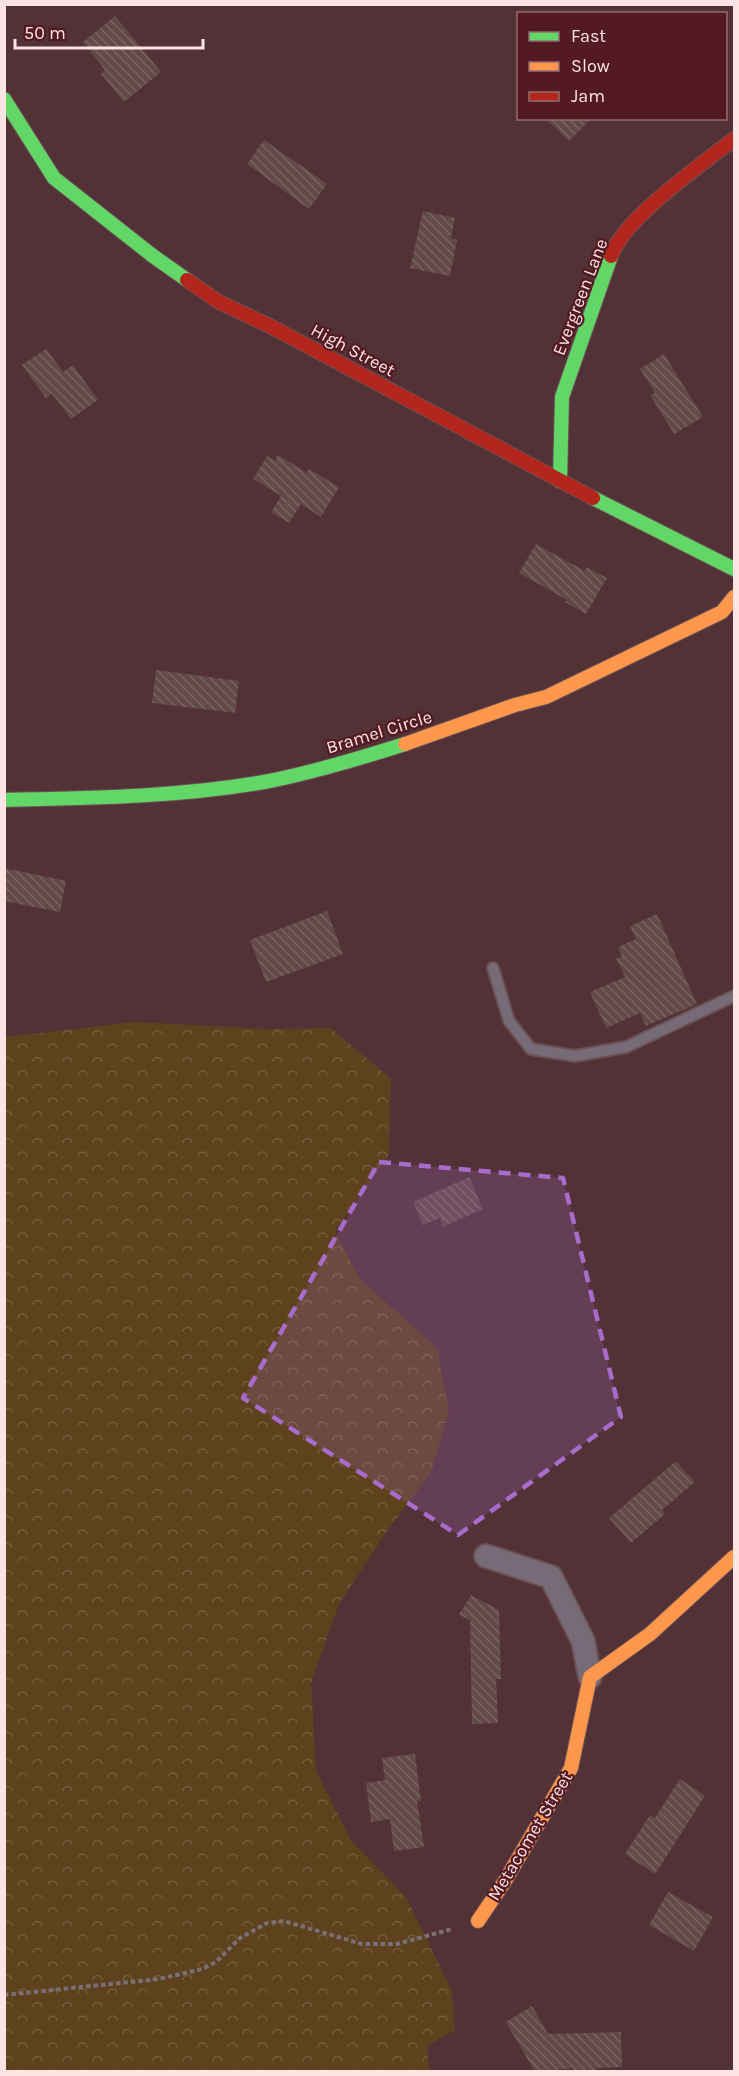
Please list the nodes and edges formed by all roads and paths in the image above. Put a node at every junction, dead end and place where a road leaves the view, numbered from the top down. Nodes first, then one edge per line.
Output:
1 (4, 99) edge
2 (735, 139) edge
3 (561, 481) junction
4 (735, 569) edge
5 (735, 597) edge
6 (4, 800) edge
7 (493, 968) dead end
8 (735, 996) edge
9 (486, 1556) dead end
10 (735, 1557) edge
11 (590, 1677) junction
12 (478, 1921) joint
13 (4, 1995) edge

1 - 3 street, High Street
2 - 3 street, Evergreen Lane
3 - 4 street, High Street
5 - 6 street, Bramel Circle
7 - 8 lane
9 - 11 street, Metacomet Street
10 - 11 street
11 - 12 street, Metacomet Street
12 - 13 path

